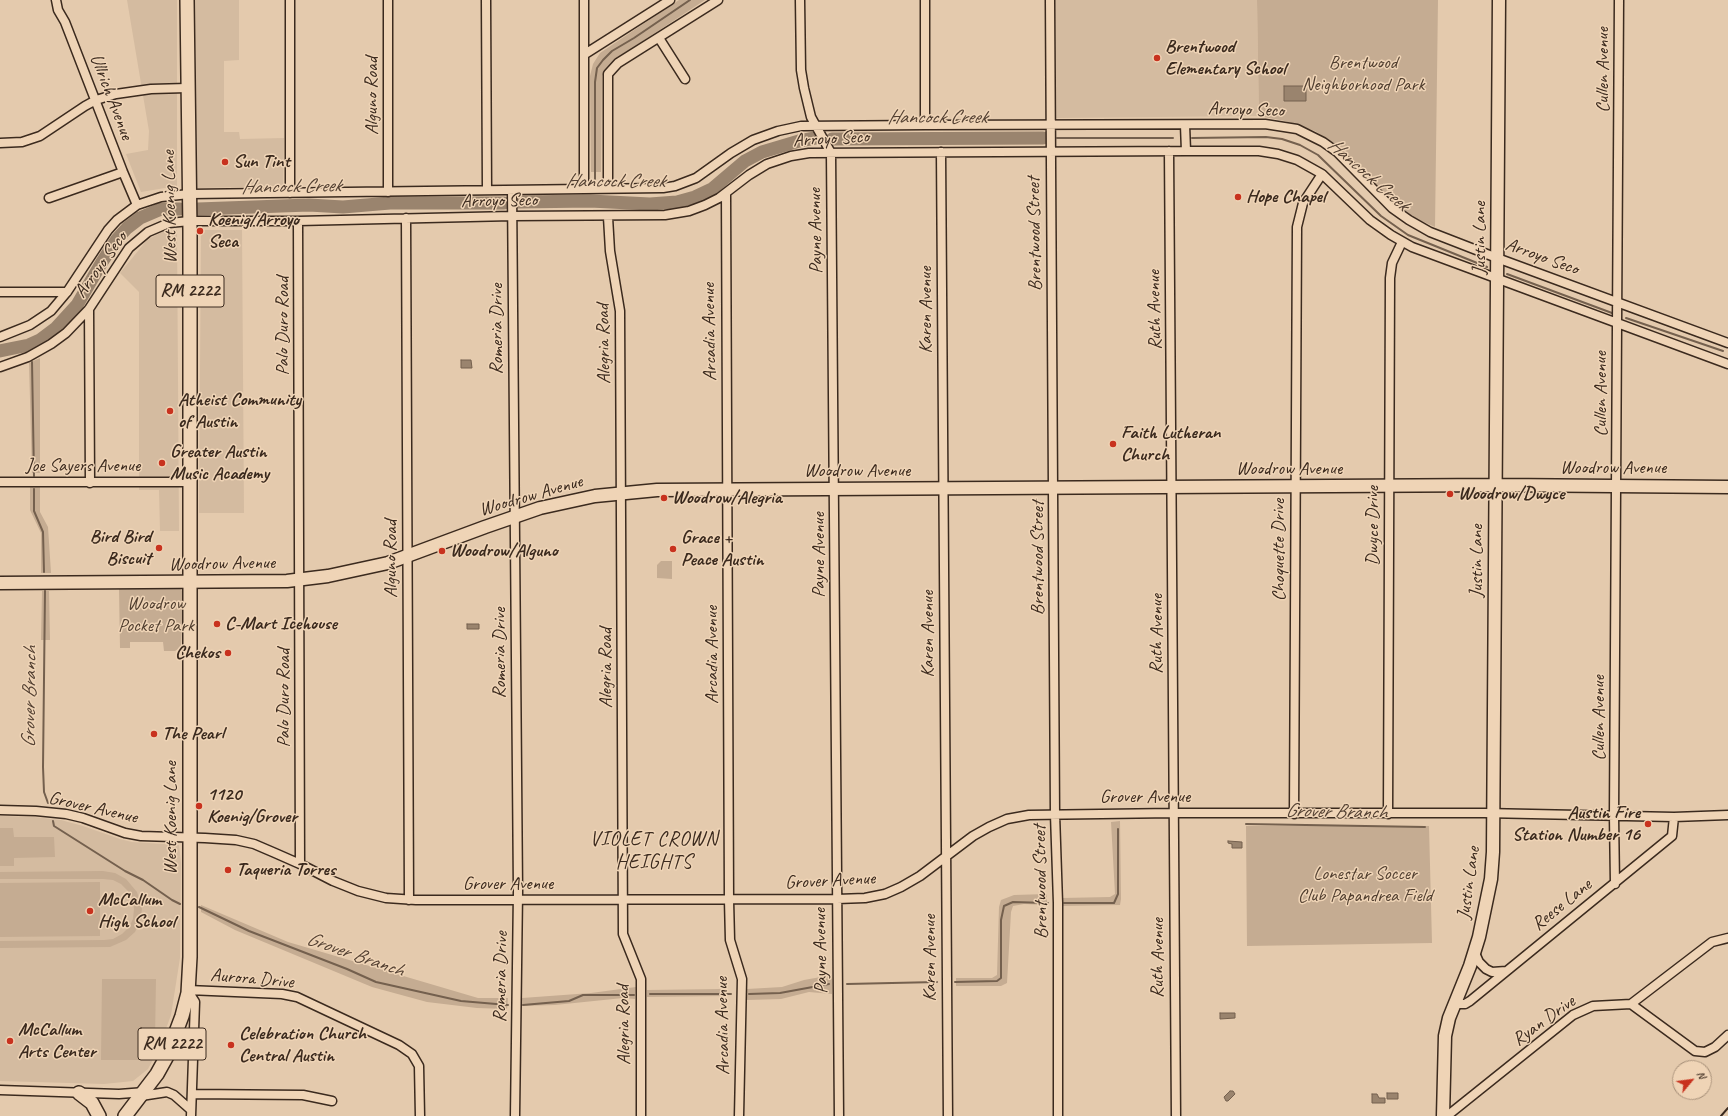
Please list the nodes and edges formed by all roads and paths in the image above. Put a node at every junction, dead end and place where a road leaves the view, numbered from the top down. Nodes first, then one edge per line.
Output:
1 (56, 0) edge
2 (187, 0) edge
3 (290, 0) edge
4 (388, 0) edge
5 (486, 0) edge
6 (584, 0) edge
7 (670, 0) edge
8 (718, 0) edge
9 (800, 0) edge
10 (925, 0) edge
11 (1050, 0) edge
12 (1499, 0) edge
13 (1619, 0) edge
14 (659, 38) junction
15 (585, 54) junction
16 (685, 79) dead end
17 (187, 88) junction
18 (96, 100) junction
19 (925, 124) junction
20 (1051, 125) junction
21 (1185, 125) junction
22 (817, 126) junction
23 (0, 143) edge
24 (1169, 151) junction
25 (1186, 151) junction
26 (941, 152) junction
27 (1051, 152) junction
28 (832, 153) junction
29 (123, 172) junction
30 (1322, 174) junction
31 (584, 188) junction
32 (608, 188) junction
33 (487, 190) junction
34 (512, 190) junction
35 (388, 192) junction
36 (290, 193) junction
37 (726, 193) junction
38 (189, 194) junction
39 (49, 198) dead end
40 (137, 205) junction
41 (512, 216) junction
42 (608, 217) junction
43 (406, 218) junction
44 (190, 221) junction
45 (298, 221) junction
46 (1402, 242) junction
47 (1497, 258) junction
48 (1498, 279) junction
49 (0, 292) edge
50 (67, 292) junction
51 (1618, 302) junction
52 (89, 309) junction
53 (1617, 324) junction
54 (0, 337) edge
55 (1728, 343) edge
56 (1728, 364) edge
57 (0, 367) edge
58 (0, 482) edge
59 (189, 482) junction
60 (90, 483) junction
61 (1496, 485) junction
62 (1389, 486) junction
63 (1616, 486) junction
64 (1172, 487) junction
65 (1295, 487) junction
66 (1728, 487) edge
67 (1054, 488) junction
68 (835, 489) junction
69 (943, 489) junction
70 (727, 490) junction
71 (621, 492) junction
72 (515, 516) junction
73 (408, 557) junction
74 (300, 580) junction
75 (0, 583) edge
76 (190, 583) junction
77 (0, 810) edge
78 (1173, 813) junction
79 (1055, 814) junction
80 (1294, 814) junction
81 (1388, 814) junction
82 (1493, 814) junction
83 (1728, 815) edge
84 (1614, 816) junction
85 (1674, 817) junction
86 (190, 837) junction
87 (946, 857) junction
88 (300, 864) junction
89 (1615, 884) junction
90 (409, 900) junction
91 (518, 900) junction
92 (623, 900) junction
93 (729, 900) junction
94 (836, 900) junction
95 (1728, 938) edge
96 (1475, 953) junction
97 (1506, 971) junction
98 (188, 990) junction
99 (1455, 1004) junction
100 (1631, 1004) junction
101 (1728, 1035) edge
102 (0, 1090) edge
103 (79, 1093) junction
104 (143, 1094) junction
105 (192, 1094) junction
106 (332, 1101) dead end
107 (191, 1113) edge
108 (99, 1116) edge
109 (125, 1116) edge
110 (420, 1116) edge
111 (516, 1116) edge
112 (641, 1116) edge
113 (739, 1116) edge
114 (839, 1116) edge
115 (948, 1116) edge
116 (1058, 1116) edge
117 (1176, 1116) edge
118 (1444, 1116) edge
119 (1447, 1116) edge

1 - 18 street, Ullrich Avenue
2 - 17 main road, West Koenig Lane / RM 2222
3 - 36 street
4 - 35 street, Alguno Road
5 - 33 street
6 - 15 street
7 - 15 street
8 - 14 street
9 - 22 street, Payne Avenue
10 - 19 street
11 - 20 street, Brentwood Street
12 - 47 street, Justin Lane
13 - 51 street, Cullen Avenue
14 - 16 street
14 - 32 street
15 - 31 street
17 - 18 street
17 - 38 main road, West Koenig Lane / RM 2222
18 - 23 street
18 - 29 street, Ullrich Avenue
19 - 20 street, Arroyo Seco
19 - 22 street, Arroyo Seco
20 - 21 street, Arroyo Seco
20 - 27 street, Brentwood Street
21 - 25 street, Arroyo Seco
21 - 47 street, Arroyo Seco
22 - 28 street, Payne Avenue
22 - 32 street, Arroyo Seco
24 - 25 street, Arroyo Seco
24 - 27 street, Arroyo Seco
24 - 64 street, Ruth Avenue
25 - 30 street, Arroyo Seco
26 - 27 street, Arroyo Seco
26 - 28 street, Arroyo Seco
26 - 69 street, Karen Avenue
27 - 67 street, Brentwood Street
28 - 37 street, Arroyo Seco
28 - 68 street, Payne Avenue
29 - 39 street
29 - 40 street, Ullrich Avenue
30 - 46 street, Arroyo Seco
30 - 65 street, Choquette Drive
31 - 32 street, Arroyo Seco
31 - 34 street, Arroyo Seco
33 - 34 street, Arroyo Seco
33 - 35 street, Arroyo Seco
34 - 41 street, Romeria Drive
35 - 36 street, Arroyo Seco
36 - 38 street, Arroyo Seco
37 - 42 street, Arroyo Seco
37 - 70 street, Arcadia Avenue
38 - 40 street, Arroyo Seco
38 - 44 main road, West Koenig Lane / RM 2222
40 - 50 street, Arroyo Seco
41 - 42 street, Arroyo Seco
41 - 43 street, Arroyo Seco
41 - 72 street, Romeria Drive
42 - 71 street, Alegria Road
43 - 45 street, Arroyo Seco
43 - 73 street, Alguno Road
44 - 45 street, Arroyo Seco
44 - 52 street, Arroyo Seco
44 - 59 main road, West Koenig Lane / RM 2222
45 - 74 street, Palo Duro Road
46 - 48 street, Arroyo Seco
46 - 62 street, Dwyce Drive
47 - 48 street, Justin Lane
47 - 51 street, Arroyo Seco
48 - 53 street, Arroyo Seco
48 - 61 street, Justin Lane
49 - 50 street
50 - 54 street, Arroyo Seco
51 - 53 street, Cullen Avenue
51 - 55 street, Arroyo Seco
52 - 57 street, Arroyo Seco
52 - 60 street
53 - 56 street, Arroyo Seco
53 - 63 street, Cullen Avenue
58 - 60 street, Joe Sayers Avenue
59 - 60 street, Joe Sayers Avenue
59 - 76 main road, West Koenig Lane / RM 2222
61 - 62 street, Woodrow Avenue
61 - 63 street, Woodrow Avenue
61 - 82 street, Justin Lane
62 - 65 street, Woodrow Avenue
62 - 81 street, Dwyce Drive
63 - 66 street, Woodrow Avenue
63 - 84 street, Cullen Avenue
64 - 65 street, Woodrow Avenue
64 - 67 street, Woodrow Avenue
64 - 78 street, Ruth Avenue
65 - 80 street, Choquette Drive
67 - 69 street, Woodrow Avenue
67 - 79 street, Brentwood Street
68 - 69 street, Woodrow Avenue
68 - 70 street, Woodrow Avenue
68 - 94 street, Payne Avenue
69 - 87 street, Karen Avenue
70 - 71 street, Woodrow Avenue
70 - 93 street, Arcadia Avenue
71 - 72 street, Woodrow Avenue
71 - 92 street, Alegria Road
72 - 73 street, Woodrow Avenue
72 - 91 street, Romeria Drive
73 - 74 street, Woodrow Avenue
73 - 90 street, Alguno Road
74 - 76 street, Woodrow Avenue
74 - 88 street, Palo Duro Road
75 - 76 street, Woodrow Avenue
76 - 86 main road, West Koenig Lane / RM 2222
77 - 86 street, Grover Avenue
78 - 79 street, Grover Avenue
78 - 80 street, Grover Avenue
78 - 117 street, Ruth Avenue
79 - 87 street, Grover Avenue
79 - 116 street, Brentwood Street
80 - 81 street, Grover Avenue
81 - 82 street, Grover Avenue
82 - 84 street, Grover Avenue
82 - 96 street, Justin Lane
83 - 85 street, Grover Avenue
84 - 85 street, Grover Avenue
84 - 89 street, Cullen Avenue
85 - 89 street, Reese Lane
86 - 88 street, Grover Avenue
86 - 98 main road, West Koenig Lane / RM 2222
87 - 94 street, Grover Avenue
87 - 115 street, Karen Avenue
88 - 90 street, Grover Avenue
89 - 97 street, Reese Lane
90 - 91 street, Grover Avenue
91 - 92 street, Grover Avenue
91 - 111 street, Romeria Drive
92 - 93 street, Grover Avenue
92 - 112 street, Alegria Road
93 - 94 street, Grover Avenue
93 - 113 street, Arcadia Avenue
94 - 114 street, Payne Avenue
95 - 100 street
96 - 97 street
96 - 99 street, Justin Lane
97 - 99 street, Reese Lane
98 - 104 main road, West Koenig Lane / RM 2222
98 - 105 street
98 - 110 street, Aurora Drive
99 - 118 street, Justin Lane
100 - 101 street
100 - 119 street, Ryan Drive
102 - 103 street
103 - 104 street
103 - 108 main road
104 - 107 street
104 - 109 main road, West Koenig Lane / RM 2222
105 - 106 street
105 - 107 street

